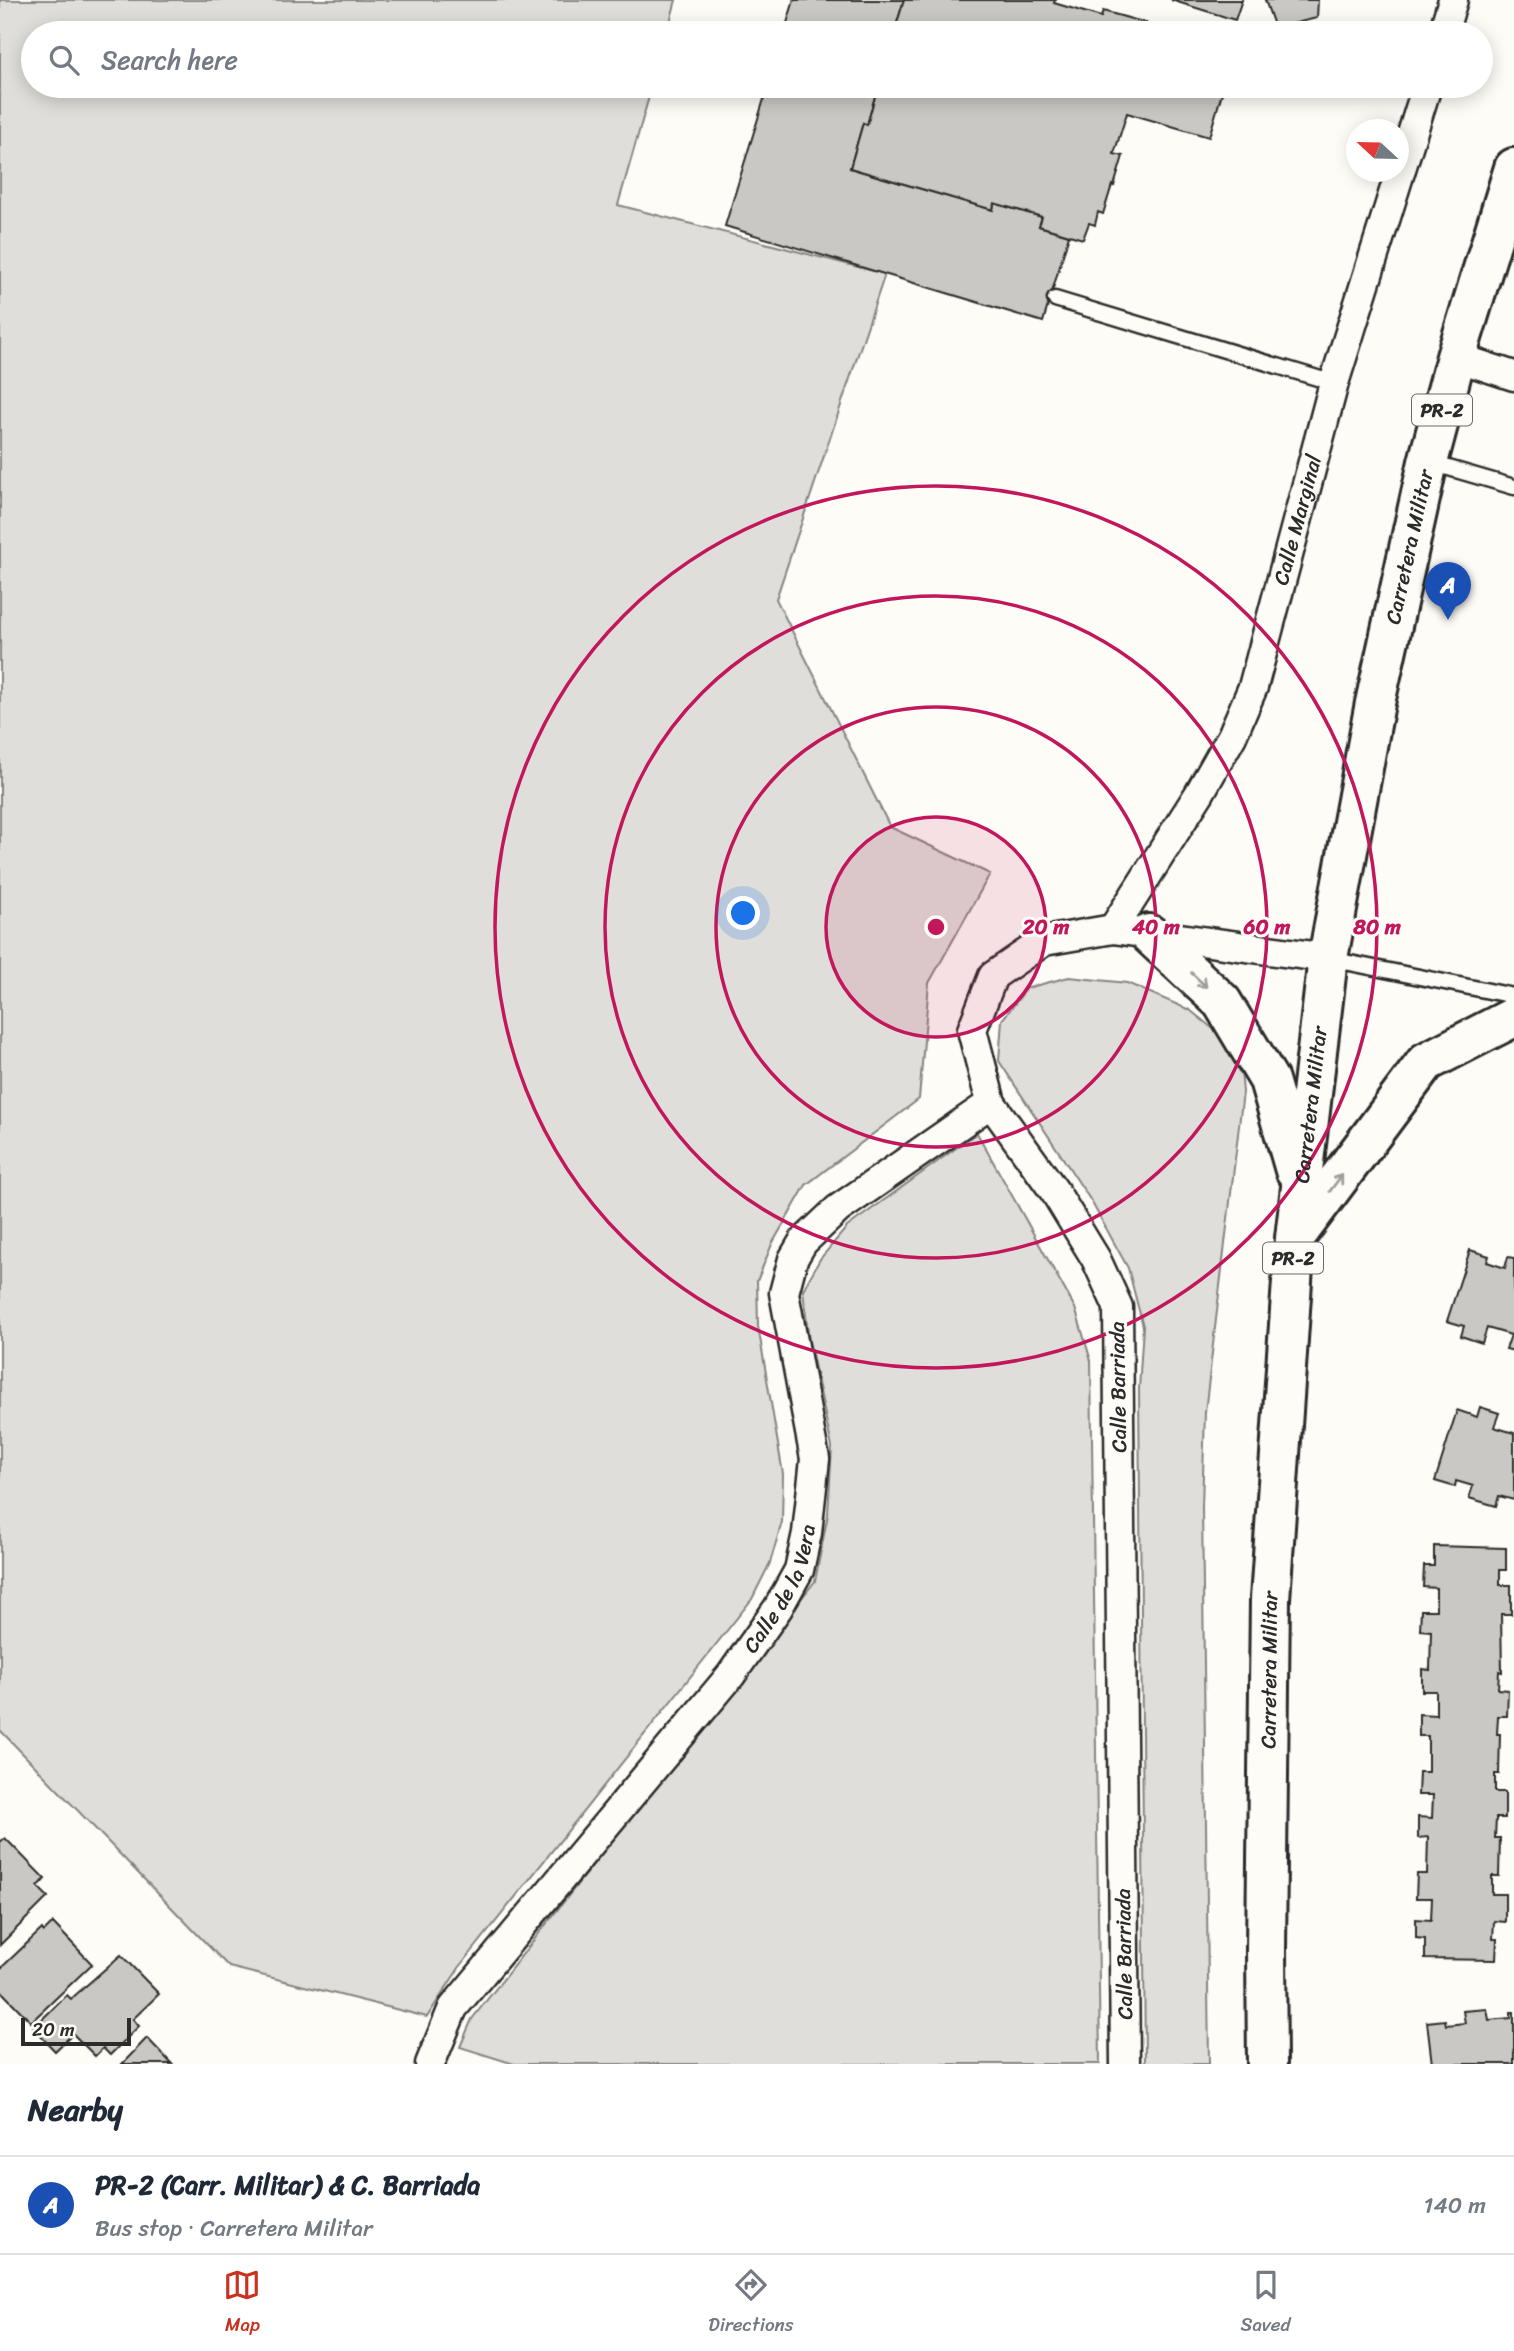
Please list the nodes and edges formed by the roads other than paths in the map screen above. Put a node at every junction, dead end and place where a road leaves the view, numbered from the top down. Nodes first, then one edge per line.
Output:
1 (1453, 0) edge
2 (1447, 21) edge
3 (1423, 98) edge
4 (1514, 168) edge
5 (1055, 299) dead end
6 (1456, 357) junction
7 (1514, 376) edge
8 (1334, 383) junction
9 (1428, 463) junction
10 (1514, 487) edge
11 (1131, 931) junction
12 (1328, 958) junction
13 (1514, 996) edge
14 (1514, 1017) edge
15 (991, 1103) junction
16 (1300, 1188) junction
17 (1295, 1238) junction
18 (430, 2064) edge
19 (1125, 2064) edge
20 (1267, 2064) edge

1 - 2 street
3 - 8 street, Calle Marginal
4 - 6 main road, Carretera Militar / PR-2
5 - 8 lane
6 - 7 street
6 - 9 main road, Carretera Militar / PR-2
8 - 11 street, Calle Marginal
9 - 10 lane
9 - 12 main road, Carretera Militar / PR-2
11 - 12 street, Calle Barriada
11 - 15 street, Calle Barriada
11 -> 16 main road
12 - 13 lane
12 - 16 main road, Carretera Militar / PR-2
17 -> 14 main road
15 - 18 street, Calle de la Vera
15 - 19 street, Calle Barriada
16 - 17 main road, Carretera Militar / PR-2
17 - 20 main road, Carretera Militar / PR-2

